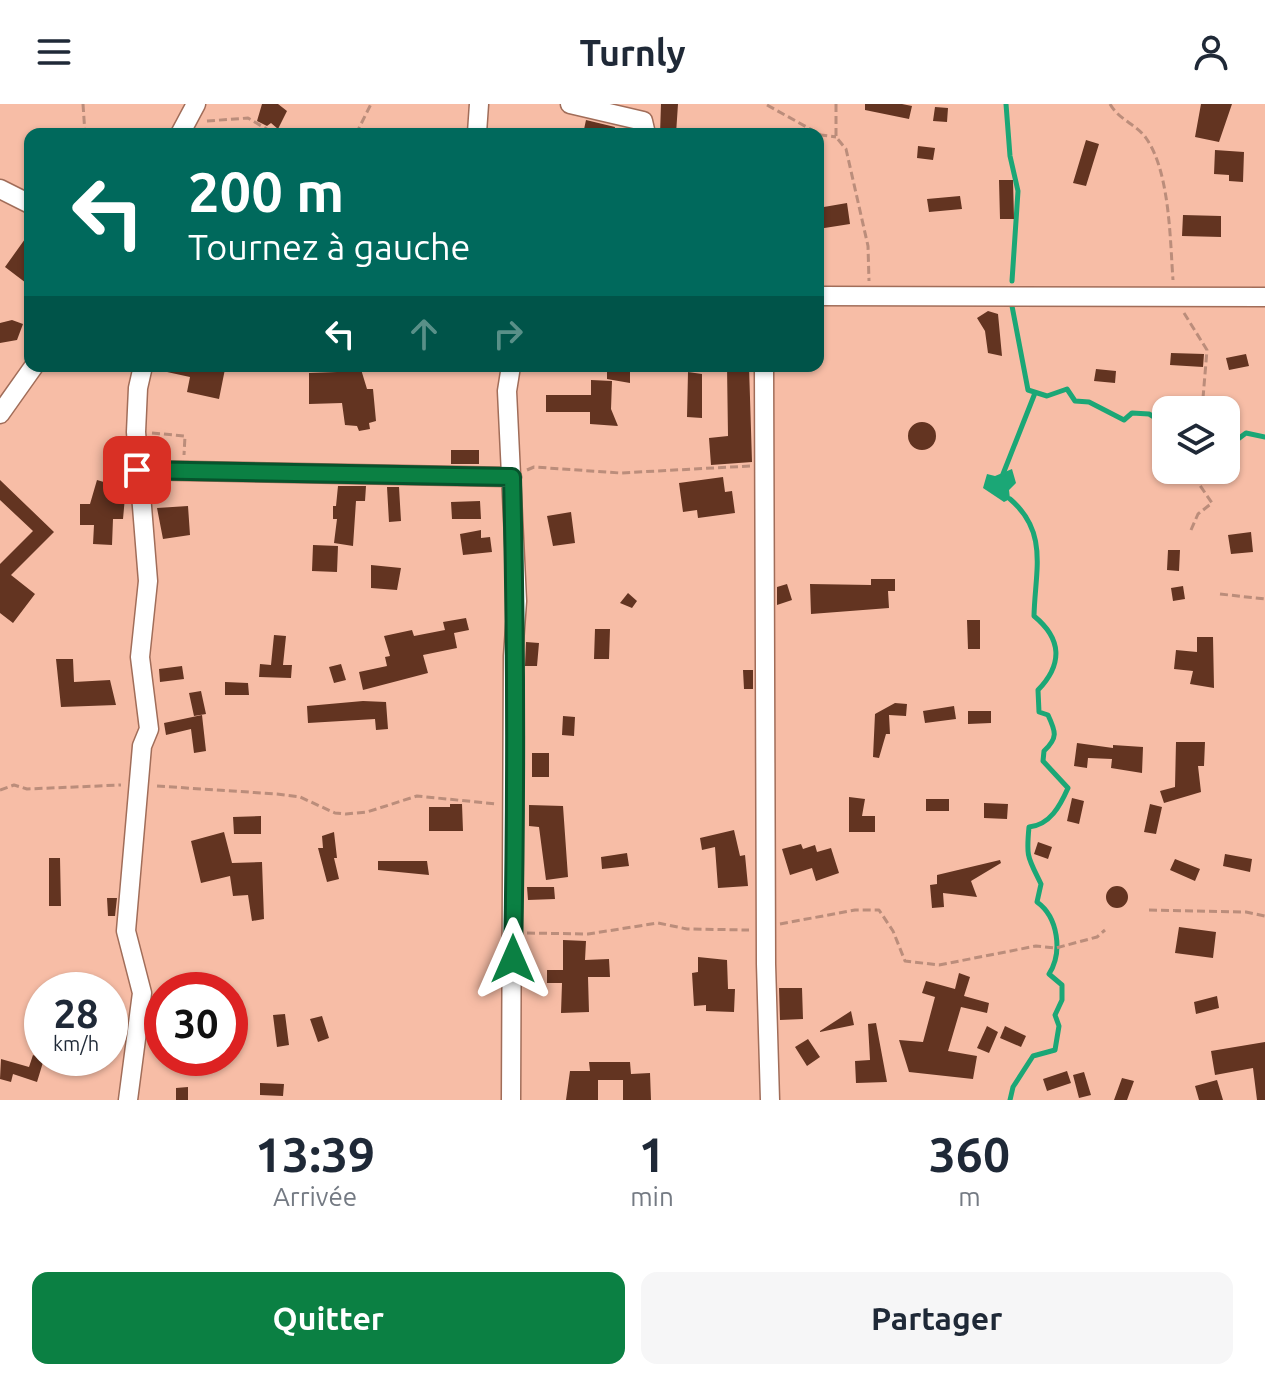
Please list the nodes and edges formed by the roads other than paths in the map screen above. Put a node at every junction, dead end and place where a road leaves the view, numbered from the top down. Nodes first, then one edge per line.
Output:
1 (479, 104) edge
2 (570, 104) edge
3 (477, 128) edge
4 (645, 128) edge
5 (0, 189) edge
6 (24, 201) edge
7 (824, 296) edge
8 (1265, 297) edge
9 (30, 372) edge
10 (142, 372) edge
11 (510, 372) edge
12 (764, 372) edge
13 (0, 414) edge
14 (137, 470) junction
15 (512, 477) junction
16 (128, 1100) edge
17 (511, 1100) edge
18 (770, 1100) edge

1 - 3 street
2 - 4 street
5 - 6 street
7 - 8 street
9 - 13 street
10 - 14 street
11 - 15 street
12 - 18 street
14 - 15 street
14 - 16 street
15 - 17 street

